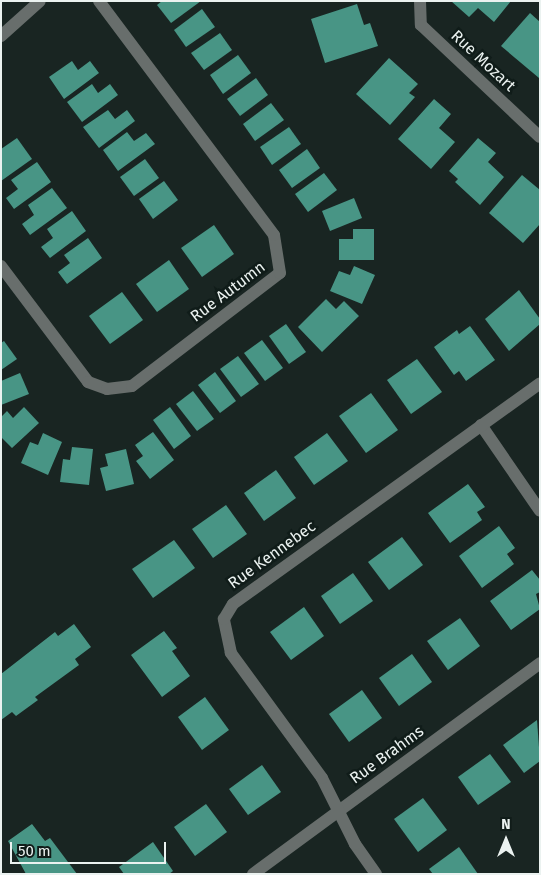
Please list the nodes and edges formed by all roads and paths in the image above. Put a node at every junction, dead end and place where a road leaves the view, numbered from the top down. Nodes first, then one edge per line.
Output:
1 (40, 1) edge
2 (99, 1) edge
3 (420, 1) edge
4 (1, 36) edge
5 (540, 137) edge
6 (1, 266) edge
7 (540, 383) edge
8 (481, 425) junction
9 (540, 511) edge
10 (540, 663) edge
11 (339, 811) junction
12 (253, 874) edge
13 (376, 874) edge

1 - 4 street
2 - 6 street, Rue Autumn
3 - 5 street, Rue Mozart
7 - 8 street, Rue Kennebec
8 - 9 street
8 - 11 street, Rue Kennebec
10 - 11 street, Rue Brahms
11 - 12 street, Rue Brahms
11 - 13 street, Rue Kennebec

